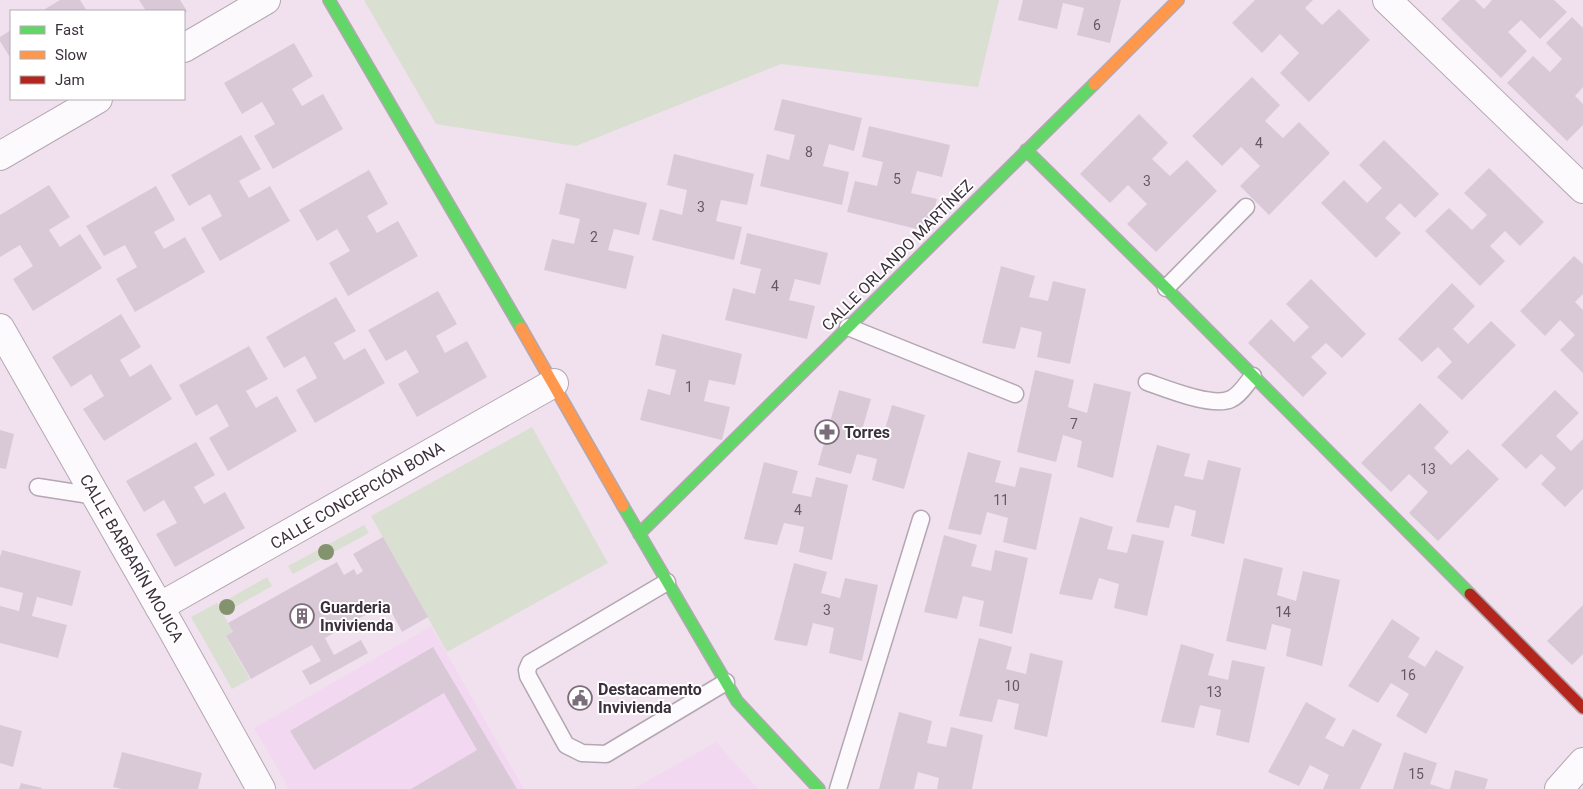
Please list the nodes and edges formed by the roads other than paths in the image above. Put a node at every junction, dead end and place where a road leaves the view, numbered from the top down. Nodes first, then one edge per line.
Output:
1 (266, 0) edge
2 (329, 0) edge
3 (1178, 0) edge
4 (1387, 0) edge
5 (185, 47) edge
6 (96, 100) edge
7 (1026, 150) junction
8 (0, 156) edge
9 (1583, 189) edge
10 (1246, 207) dead end
11 (1166, 288) junction
12 (848, 327) junction
13 (0, 328) edge
14 (1253, 376) junction
15 (1147, 382) dead end
16 (554, 383) junction
17 (1015, 394) dead end
18 (38, 487) dead end
19 (96, 496) junction
20 (921, 519) dead end
21 (639, 534) junction
22 (667, 582) junction
23 (159, 607) junction
24 (726, 682) junction
25 (1583, 708) edge
26 (1583, 762) edge
27 (1561, 788) edge
28 (261, 789) edge
29 (819, 789) edge
30 (838, 789) edge

1 - 5 street
2 - 16 street
3 - 7 street, CALLE ORLANDO MARTÍNEZ
4 - 9 street
6 - 8 street
7 - 11 street
7 - 12 street, CALLE ORLANDO MARTÍNEZ
10 - 11 lane
11 - 14 street
12 - 17 lane
12 - 21 street, CALLE ORLANDO MARTÍNEZ
13 - 19 street, CALLE BARBARÍN MOJICA
14 - 15 lane
14 - 25 street
16 - 21 street
16 - 23 street, CALLE CONCEPCIÓN BONA
18 - 19 lane
19 - 23 street, CALLE BARBARÍN MOJICA
20 - 30 lane
21 - 22 street
22 - 24 street
22 - 24 lane
23 - 28 street, CALLE BARBARÍN MOJICA
24 - 29 street
26 - 27 street

